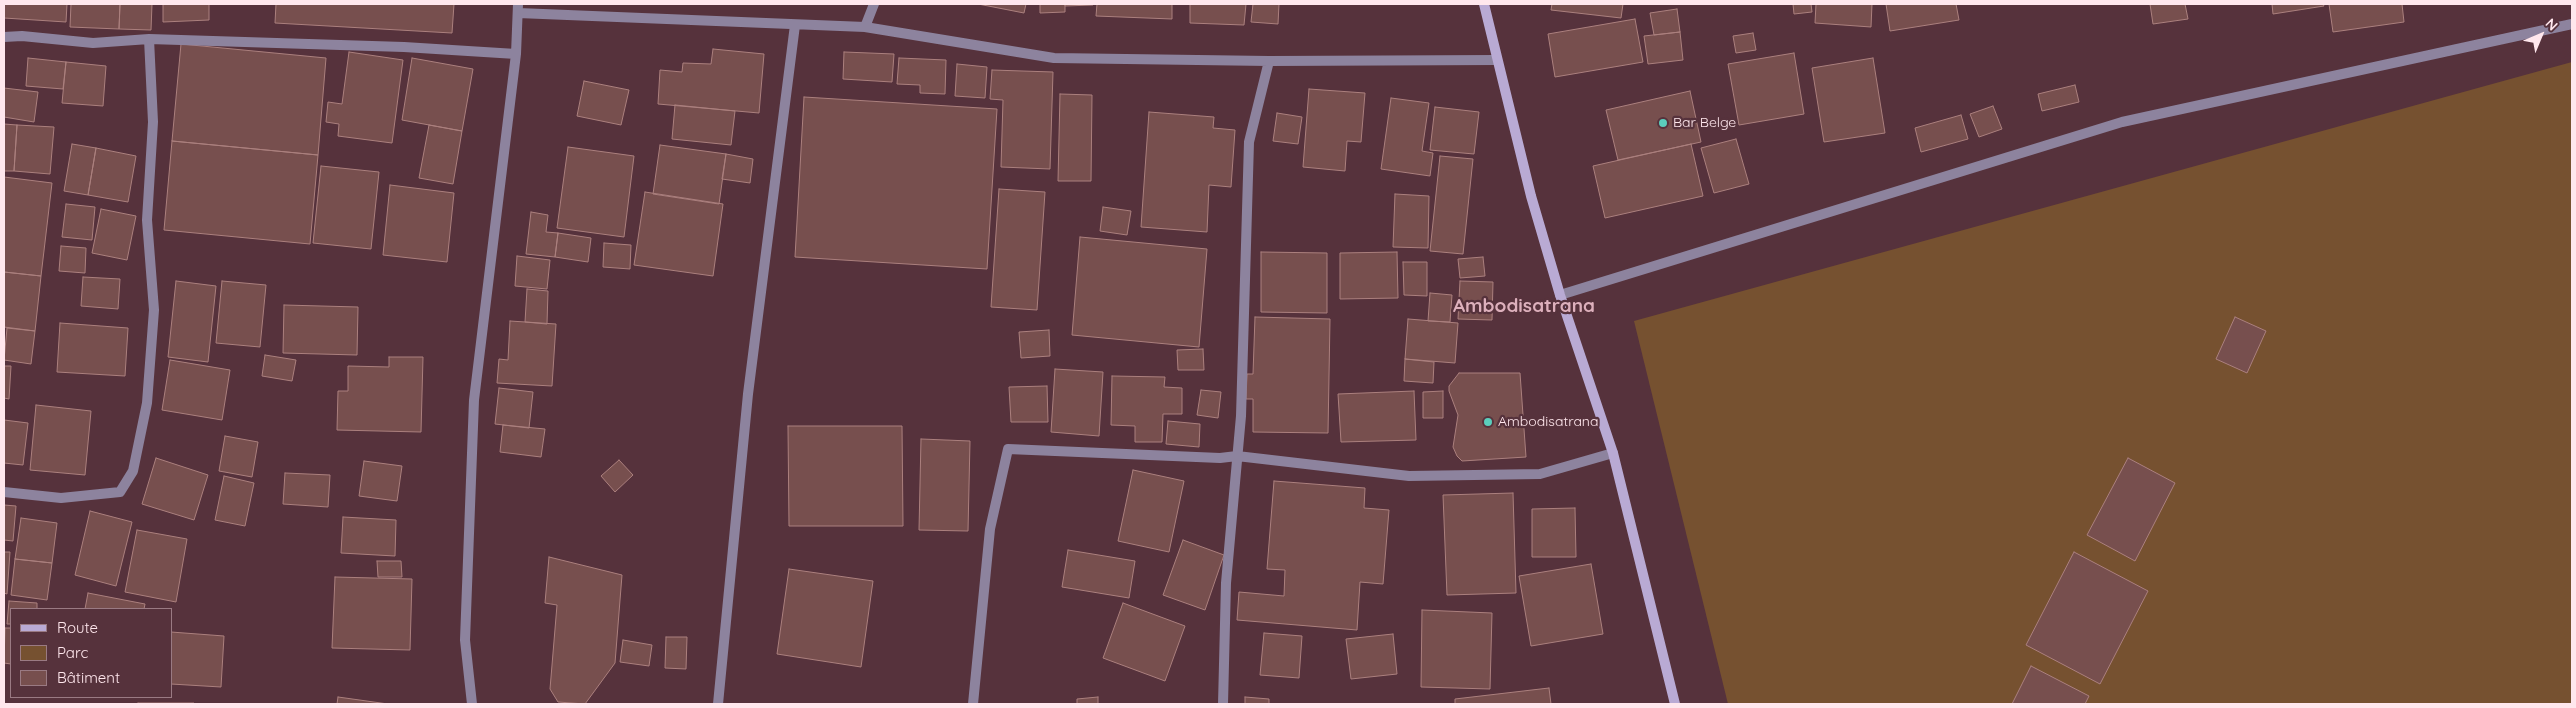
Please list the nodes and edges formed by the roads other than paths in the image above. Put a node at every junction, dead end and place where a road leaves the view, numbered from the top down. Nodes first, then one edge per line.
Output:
1 (874, 4) edge
2 (1484, 4) edge
3 (518, 8) edge
4 (2572, 24) edge
5 (795, 26) junction
6 (865, 27) junction
7 (4, 37) edge
8 (149, 39) junction
9 (516, 54) junction
10 (1497, 60) junction
11 (1269, 61) junction
12 (1560, 295) junction
13 (1613, 453) junction
14 (1237, 456) junction
15 (4, 492) edge
16 (472, 704) edge
17 (718, 704) edge
18 (973, 704) edge
19 (1223, 704) edge
20 (1675, 704) edge

1 - 6 street
2 - 10 main road
3 - 5 street
3 - 9 street
4 - 12 street
5 - 6 street
5 - 17 street
6 - 11 street
7 - 8 street
8 - 9 street
8 - 15 street
9 - 16 street
10 - 11 street
10 - 12 main road
11 - 14 street
12 - 13 main road
13 - 14 street
13 - 20 main road
14 - 18 street
14 - 19 street

